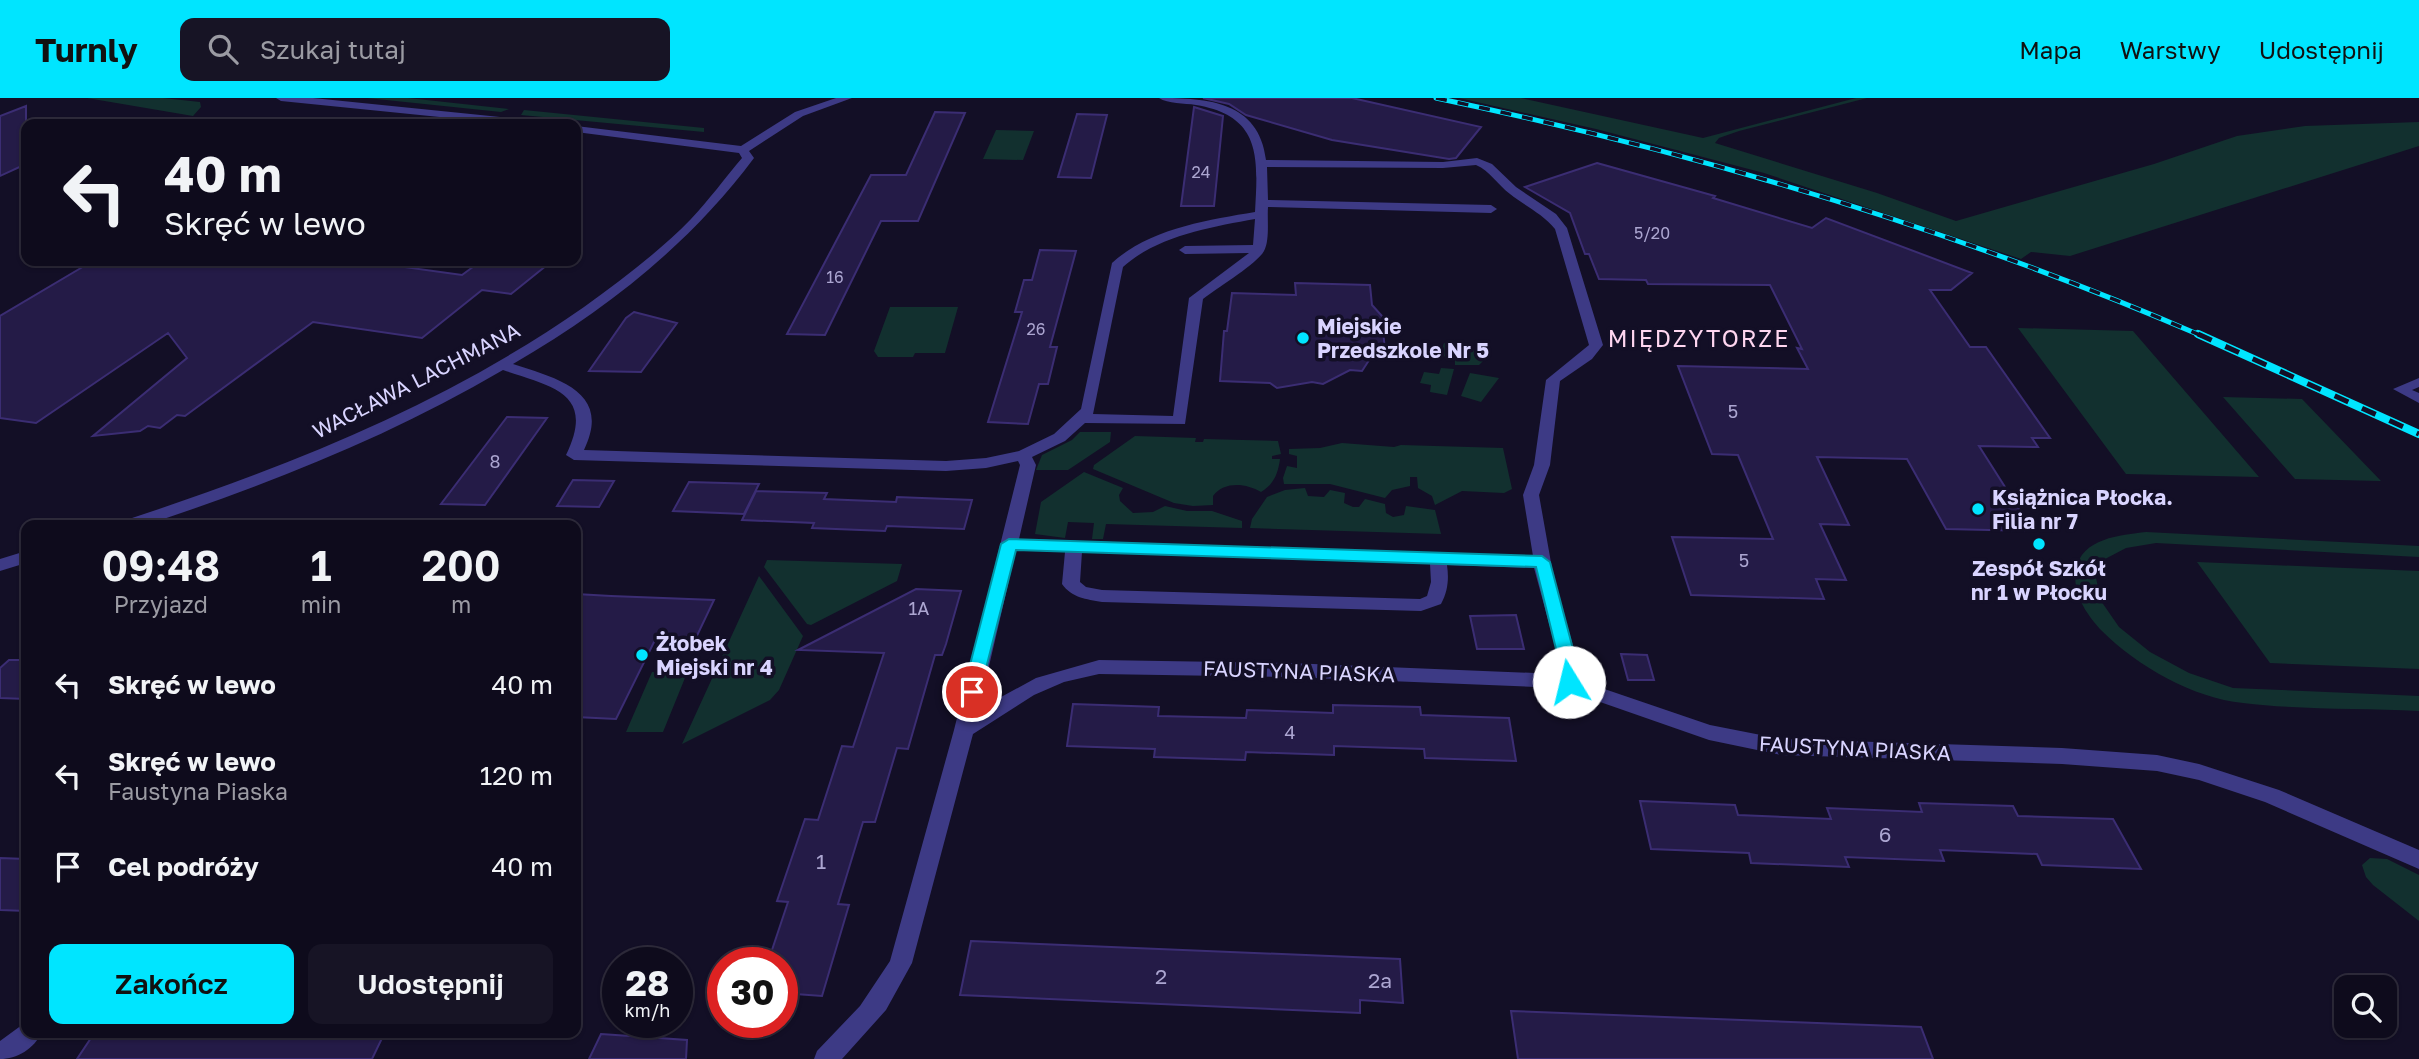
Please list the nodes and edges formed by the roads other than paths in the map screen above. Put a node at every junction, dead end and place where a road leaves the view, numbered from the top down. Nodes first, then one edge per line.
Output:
1 (281, 98) edge
2 (847, 98) edge
3 (1164, 98) edge
4 (489, 119) edge
5 (581, 130) edge
6 (743, 150) junction
7 (1260, 163) junction
8 (1260, 209) junction
9 (1491, 209) dead end
10 (1259, 249) junction
11 (1185, 250) dead end
12 (501, 365) junction
13 (2419, 382) edge
14 (2419, 399) edge
15 (1082, 418) junction
16 (1023, 455) junction
17 (145, 520) edge
18 (1009, 544) junction
19 (1074, 546) junction
20 (1438, 557) junction
21 (21, 559) edge
22 (1542, 562) junction
23 (0, 565) edge
24 (1569, 682) junction
25 (964, 730) junction
26 (2419, 860) edge
27 (22, 1038) edge
28 (0, 1056) edge
29 (826, 1059) edge

1 - 4 street
2 - 6 street
3 - 7 street
5 - 6 street
6 - 12 street, WACŁAWA LACHMANA
7 - 8 street
7 - 22 street
8 - 9 street
8 - 10 street
8 - 15 street
10 - 11 street
10 - 15 street
12 - 16 street
12 - 17 street, WACŁAWA LACHMANA
13 - 14 street
15 - 16 street
16 - 18 street
18 - 19 street
18 - 25 street
19 - 20 street
19 - 20 street
20 - 22 street
21 - 23 street
22 - 24 street
24 - 25 street, FAUSTYNA PIASKA
24 - 26 street, FAUSTYNA PIASKA
25 - 29 street
27 - 28 street

